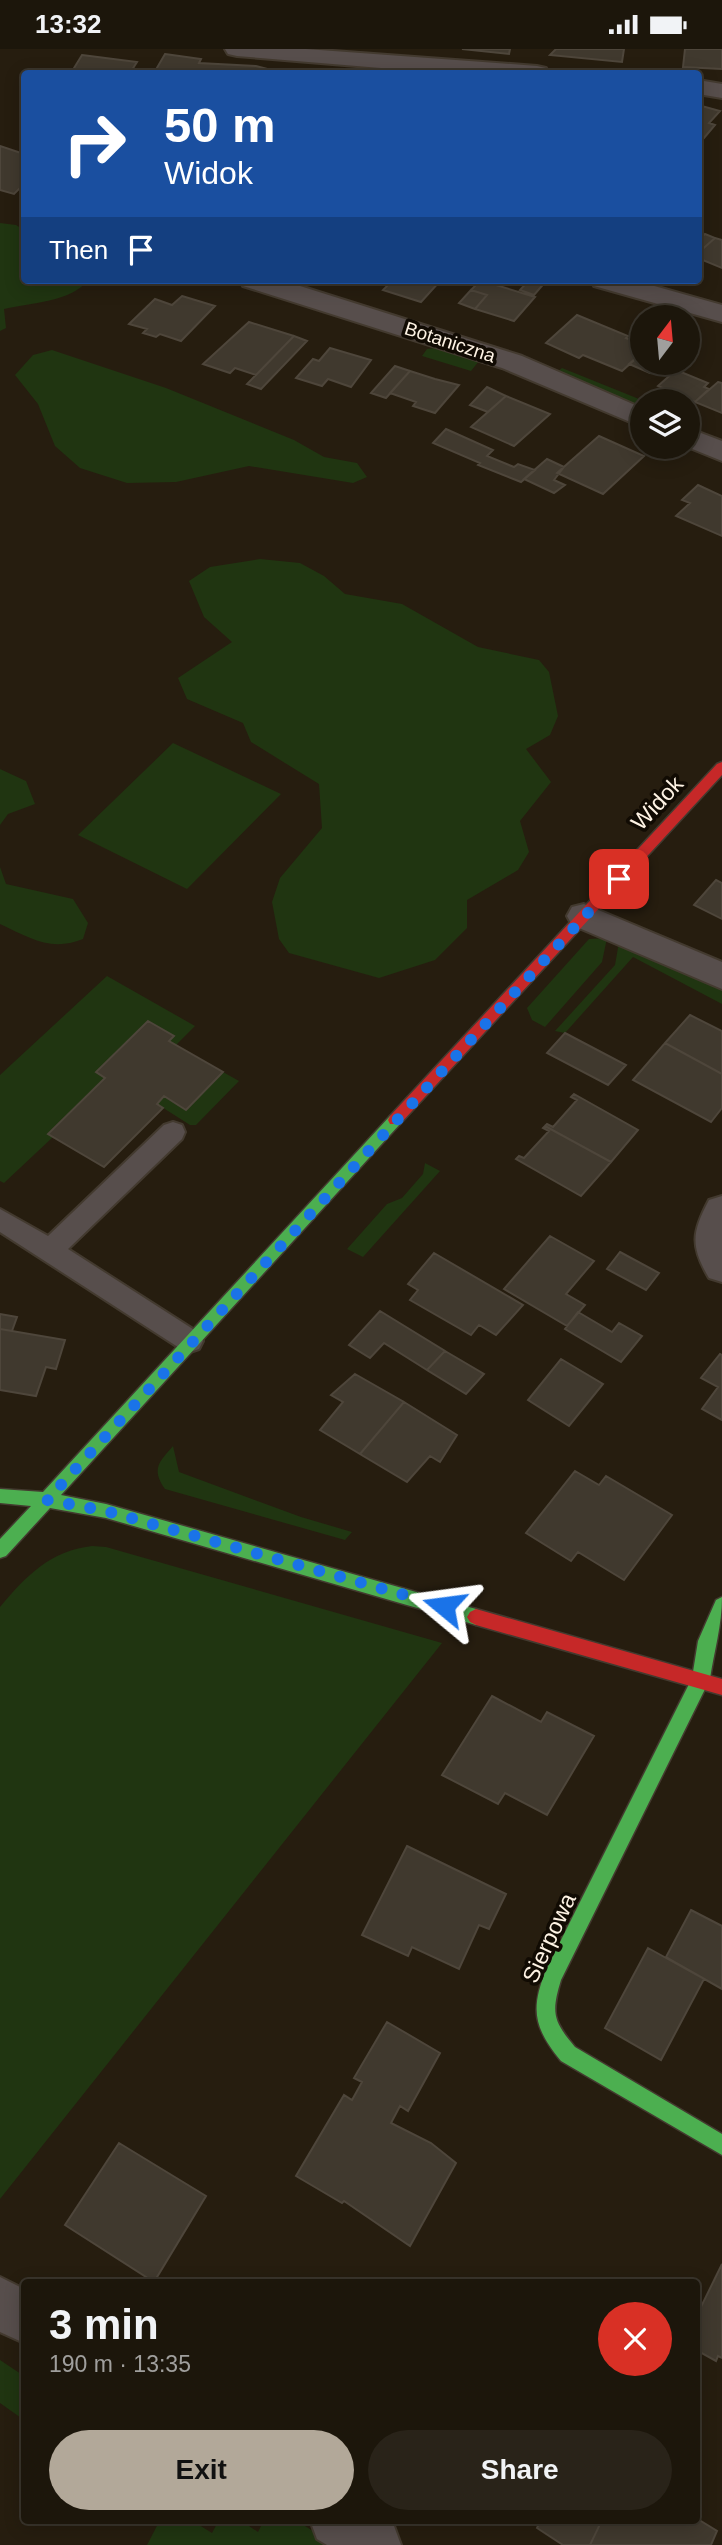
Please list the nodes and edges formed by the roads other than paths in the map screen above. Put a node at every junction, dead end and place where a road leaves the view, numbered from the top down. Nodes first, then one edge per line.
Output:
1 (237, 49) edge
2 (303, 65) edge
3 (449, 70) edge
4 (702, 88) edge
5 (722, 91) edge
6 (266, 284) edge
7 (618, 284) edge
8 (722, 314) edge
9 (630, 413) edge
10 (700, 442) edge
11 (722, 452) edge
12 (722, 767) edge
13 (584, 916) junction
14 (722, 976) edge
15 (173, 1132) dead end
16 (722, 1211) edge
17 (0, 1219) edge
18 (49, 1251) junction
19 (722, 1267) edge
20 (190, 1341) junction
21 (0, 1496) edge
22 (47, 1500) junction
23 (0, 1551) edge
24 (722, 1605) edge
25 (701, 1679) junction
26 (722, 1687) edge
27 (722, 2145) edge
28 (0, 2302) edge
29 (21, 2316) edge
30 (342, 2524) edge
31 (375, 2545) edge

1 - 2 street
2 - 3 street
4 - 5 street
6 - 9 street, Botaniczna
7 - 8 street
10 - 11 street
12 - 13 street, Widok
13 - 14 street
13 - 20 street, Widok
15 - 18 lane
16 - 19 street
17 - 18 lane
18 - 20 lane
20 - 22 street, Widok
21 - 22 street
22 - 23 street, Widok
22 - 25 street
24 - 25 street
25 - 26 street
25 - 27 street, Sierpowa
28 - 29 street
30 - 31 street

